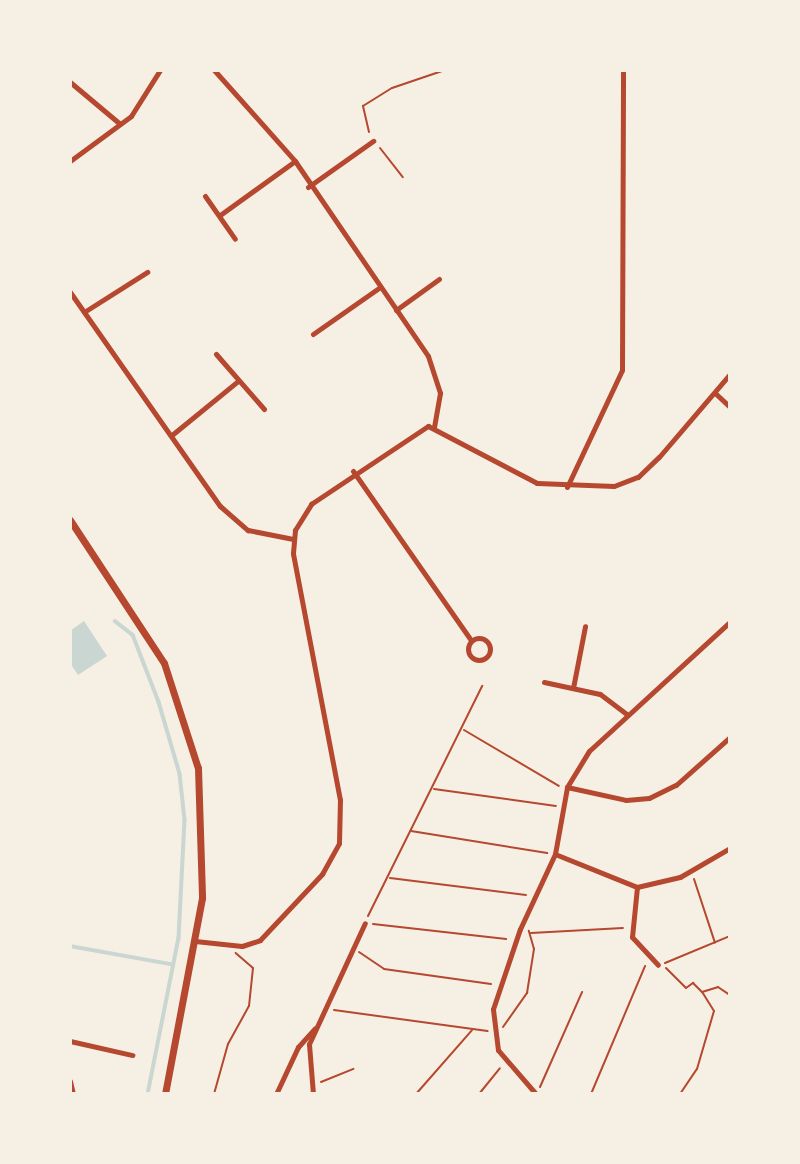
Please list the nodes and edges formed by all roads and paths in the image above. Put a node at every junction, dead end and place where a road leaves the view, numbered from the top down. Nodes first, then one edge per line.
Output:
1 (160, 70) edge
2 (214, 70) edge
3 (445, 70) edge
4 (623, 70) edge
5 (70, 82) edge
6 (120, 124) junction
7 (373, 141) junction
8 (70, 161) edge
9 (295, 161) junction
10 (403, 177) dead end
11 (308, 187) junction
12 (205, 196) dead end
13 (220, 215) junction
14 (235, 239) dead end
15 (147, 272) dead end
16 (439, 279) dead end
17 (380, 287) junction
18 (70, 292) edge
19 (396, 310) junction
20 (84, 312) junction
21 (313, 334) dead end
22 (216, 354) dead end
23 (730, 374) edge
24 (238, 381) junction
25 (715, 393) junction
26 (730, 407) edge
27 (264, 409) dead end
28 (434, 426) junction
29 (173, 434) junction
30 (353, 471) junction
31 (567, 487) junction
32 (70, 520) edge
33 (293, 539) junction
34 (730, 622) edge
35 (585, 626) dead end
36 (471, 640) junction
37 (544, 682) dead end
38 (482, 686) dead end
39 (572, 688) junction
40 (628, 715) junction
41 (463, 730) junction
42 (730, 737) edge
43 (567, 787) junction
44 (433, 789) junction
45 (560, 807) junction
46 (411, 831) junction
47 (730, 848) edge
48 (555, 854) junction
49 (690, 872) junction
50 (387, 877) junction
51 (637, 887) junction
52 (538, 896) junction
53 (365, 923) junction
54 (630, 928) junction
55 (730, 936) edge
56 (516, 940) junction
57 (195, 941) junction
58 (715, 943) junction
59 (228, 946) junction
60 (352, 948) junction
61 (649, 957) junction
62 (661, 965) junction
63 (499, 986) junction
64 (582, 992) dead end
65 (702, 992) junction
66 (730, 995) edge
67 (325, 1009) junction
68 (317, 1025) junction
69 (472, 1029) junction
70 (493, 1031) junction
71 (70, 1041) edge
72 (132, 1055) dead end
73 (505, 1062) junction
74 (354, 1069) dead end
75 (70, 1081) edge
76 (310, 1086) junction
77 (73, 1094) edge
78 (165, 1094) edge
79 (214, 1094) edge
80 (276, 1094) edge
81 (313, 1094) edge
82 (416, 1094) edge
83 (479, 1094) edge
84 (537, 1094) edge
85 (591, 1094) edge
86 (680, 1094) edge

1 - 6 street
2 - 9 street
3 - 7 path
4 - 31 street
5 - 6 street
6 - 8 street
7 - 10 path
7 - 11 street
9 - 11 street
9 - 13 street
11 - 17 street
12 - 13 street
13 - 14 street
15 - 20 street
16 - 19 street
17 - 19 street
17 - 21 street
18 - 20 street
19 - 28 street
20 - 29 street
22 - 24 street
23 - 25 street
24 - 27 street
24 - 29 street
25 - 26 street
25 - 31 street
28 - 30 street
28 - 31 street
29 - 33 street
30 - 33 street
30 - 36 street
32 - 57 street
33 - 59 street
34 - 40 street
35 - 39 street
36 - 36 street
37 - 39 street
38 - 41 path
39 - 40 street
40 - 43 street
41 - 43 path
41 - 44 path
42 - 43 street
43 - 45 street
44 - 45 path
44 - 46 path
45 - 48 street
46 - 48 path
46 - 50 path
47 - 49 street
48 - 51 street
48 - 52 street
49 - 51 street
49 - 58 path
50 - 52 path
50 - 53 path
51 - 54 street
52 - 56 street
53 - 56 path
53 - 60 street
54 - 61 street
54 - 70 path
55 - 58 path
56 - 63 street
57 - 59 street
57 - 78 street
58 - 62 path
59 - 79 path
60 - 63 path
60 - 67 street
61 - 62 street
61 - 85 path
62 - 65 path
63 - 70 street
64 - 84 path
65 - 66 path
65 - 86 path
67 - 68 street
67 - 69 path
68 - 76 street
68 - 80 street
69 - 70 path
69 - 82 path
70 - 73 street
71 - 72 street
73 - 83 path
73 - 84 street
74 - 76 path
75 - 77 street
76 - 81 street

